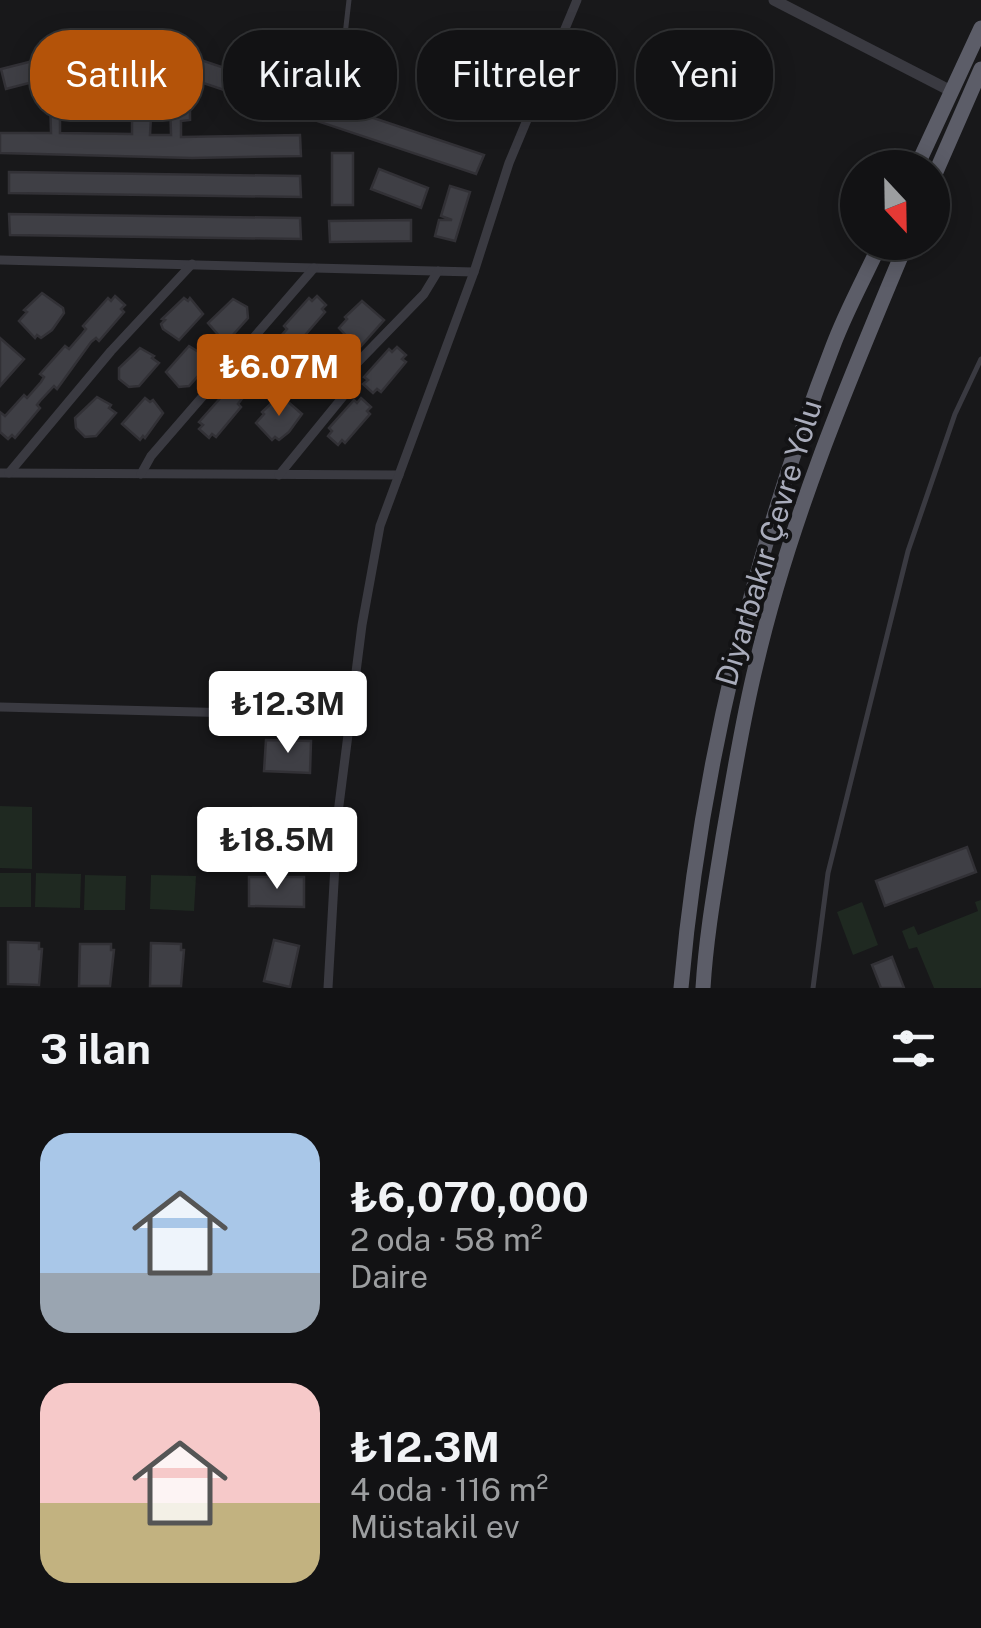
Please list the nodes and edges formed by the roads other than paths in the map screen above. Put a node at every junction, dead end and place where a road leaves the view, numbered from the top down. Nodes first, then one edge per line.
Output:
1 (349, 0) edge
2 (577, 0) edge
3 (774, 0) edge
4 (981, 28) edge
5 (346, 30) edge
6 (981, 69) edge
7 (952, 91) junction
8 (973, 109) edge
9 (924, 150) edge
10 (950, 150) edge
11 (0, 260) edge
12 (873, 260) edge
13 (899, 260) edge
14 (192, 264) junction
15 (314, 268) junction
16 (438, 272) junction
17 (474, 272) junction
18 (981, 359) edge
19 (4, 473) edge
20 (142, 474) junction
21 (278, 475) junction
22 (398, 476) junction
23 (0, 707) edge
24 (352, 716) junction
25 (328, 988) edge
26 (681, 988) edge
27 (703, 988) edge
28 (813, 988) edge

1 - 5 lane
2 - 17 street
3 - 7 street
4 - 7 highway
6 - 8 highway
7 - 9 highway
8 - 10 highway
11 - 14 street
12 - 26 highway, Diyarbakır Çevre Yolu
13 - 27 highway, Diyarbakır Çevre Yolu
14 - 15 street
14 - 19 street
15 - 16 street
15 - 20 street
16 - 17 street
16 - 21 street
17 - 22 street
18 - 28 lane
19 - 20 street
20 - 21 street
21 - 22 street
22 - 24 street
23 - 24 street
24 - 25 street

